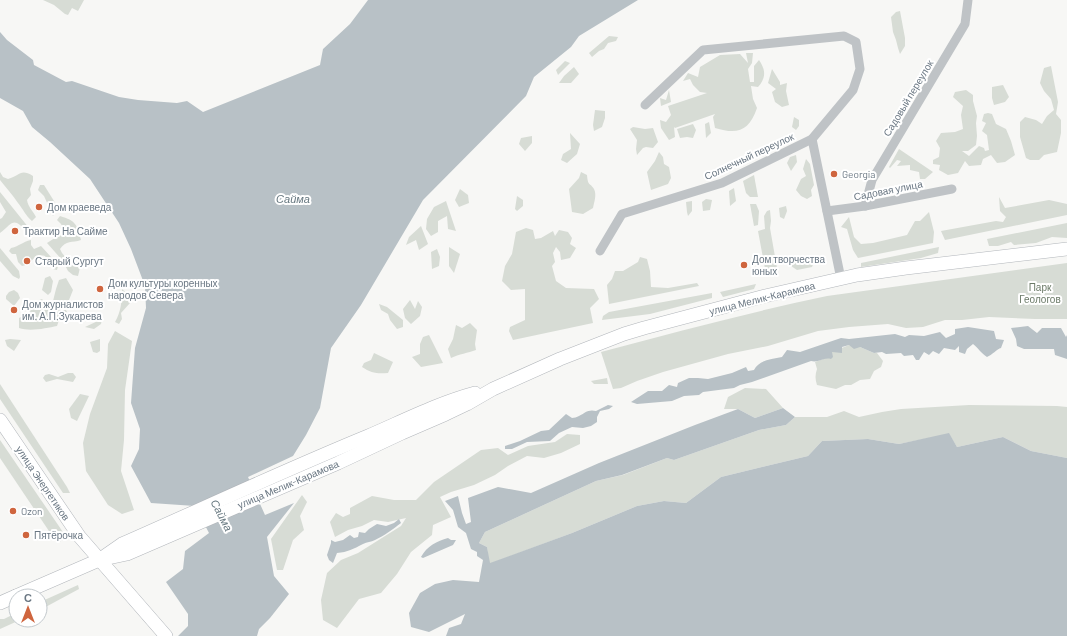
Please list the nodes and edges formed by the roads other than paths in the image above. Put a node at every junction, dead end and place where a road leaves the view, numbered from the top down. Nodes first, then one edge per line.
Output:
1 (968, 0) edge
2 (645, 105) dead end
3 (812, 139) junction
4 (952, 188) dead end
5 (865, 206) junction
6 (827, 211) junction
7 (1067, 248) edge
8 (600, 251) dead end
9 (841, 279) junction
10 (493, 389) junction
11 (0, 420) edge
12 (125, 549) junction
13 (99, 560) junction
14 (34, 588) edge
15 (164, 634) edge

1 - 5 street, Садовый переулок
2 - 3 street, Солнечный переулок
3 - 6 street
3 - 8 street, Солнечный переулок
4 - 5 street, Садовая улица
5 - 6 street, Садовая улица
6 - 9 street
7 - 9 main road, улица Мелик-Карамова
9 - 10 main road, улица Мелик-Карамова
10 - 12 main road, улица Мелик-Карамова
10 - 12 main road, улица Мелик-Карамова
11 - 13 main road, улица Энергетиков
12 - 13 main road, улица Мелик-Карамова
13 - 14 main road, улица Мелик-Карамова
13 - 15 main road, улица Энергетиков

